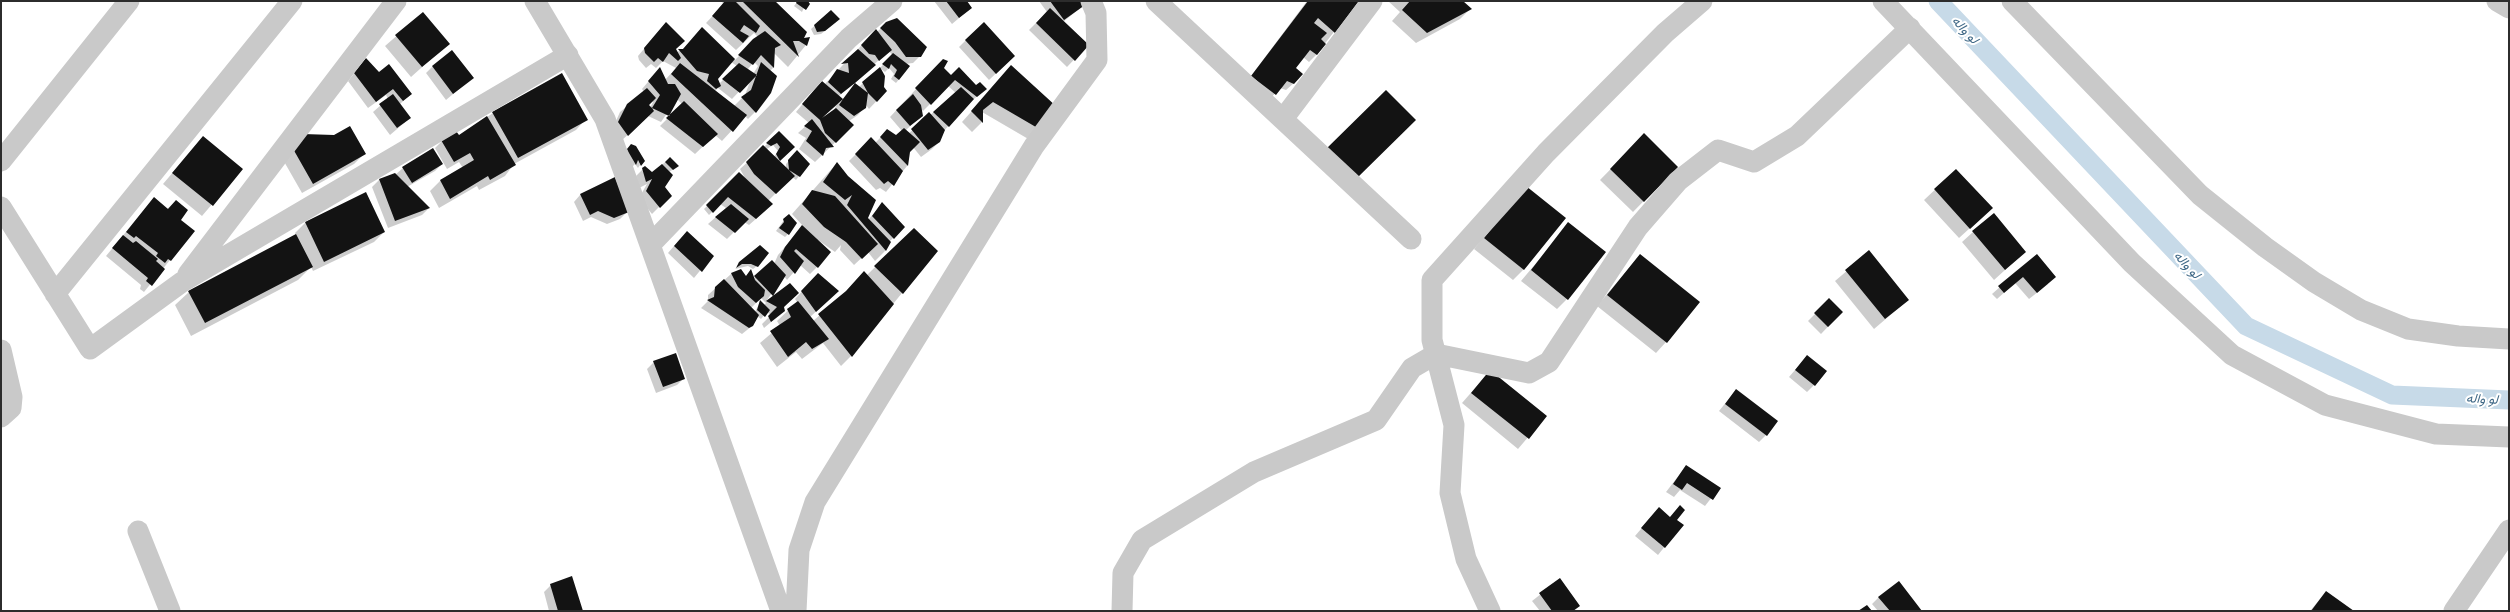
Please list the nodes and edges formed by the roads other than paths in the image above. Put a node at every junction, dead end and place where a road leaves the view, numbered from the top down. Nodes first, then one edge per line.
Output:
1 (129, 1) edge
2 (292, 1) edge
3 (396, 1) edge
4 (535, 1) edge
5 (892, 1) edge
6 (1091, 1) edge
7 (1156, 1) edge
8 (1372, 1) edge
9 (1702, 1) edge
10 (1883, 1) edge
11 (2012, 1) edge
12 (2497, 1) edge
13 (2509, 8) edge
14 (1910, 28) junction
15 (568, 55) junction
16 (1283, 119) junction
17 (1, 160) edge
18 (1, 207) edge
19 (1411, 239) dead end
20 (650, 245) junction
21 (182, 282) junction
22 (55, 294) junction
23 (2509, 339) edge
24 (1, 350) edge
25 (1436, 354) junction
26 (1, 417) edge
27 (2509, 437) edge
28 (2509, 530) edge
29 (138, 531) dead end
30 (170, 611) edge
31 (781, 611) edge
32 (796, 611) edge
33 (1122, 611) edge
34 (1490, 611) edge
35 (2454, 611) edge

1 - 17 street
2 - 22 street
3 - 21 street
4 - 15 street
5 - 20 street
6 - 32 street
7 - 16 street
8 - 16 street
9 - 25 street
10 - 14 street
11 - 23 street
12 - 13 street
14 - 25 street
14 - 27 street
15 - 20 street
15 - 21 street
16 - 19 street
18 - 22 street
20 - 31 street
21 - 22 street
24 - 26 street
25 - 33 street
25 - 34 street
28 - 35 street
29 - 30 street

